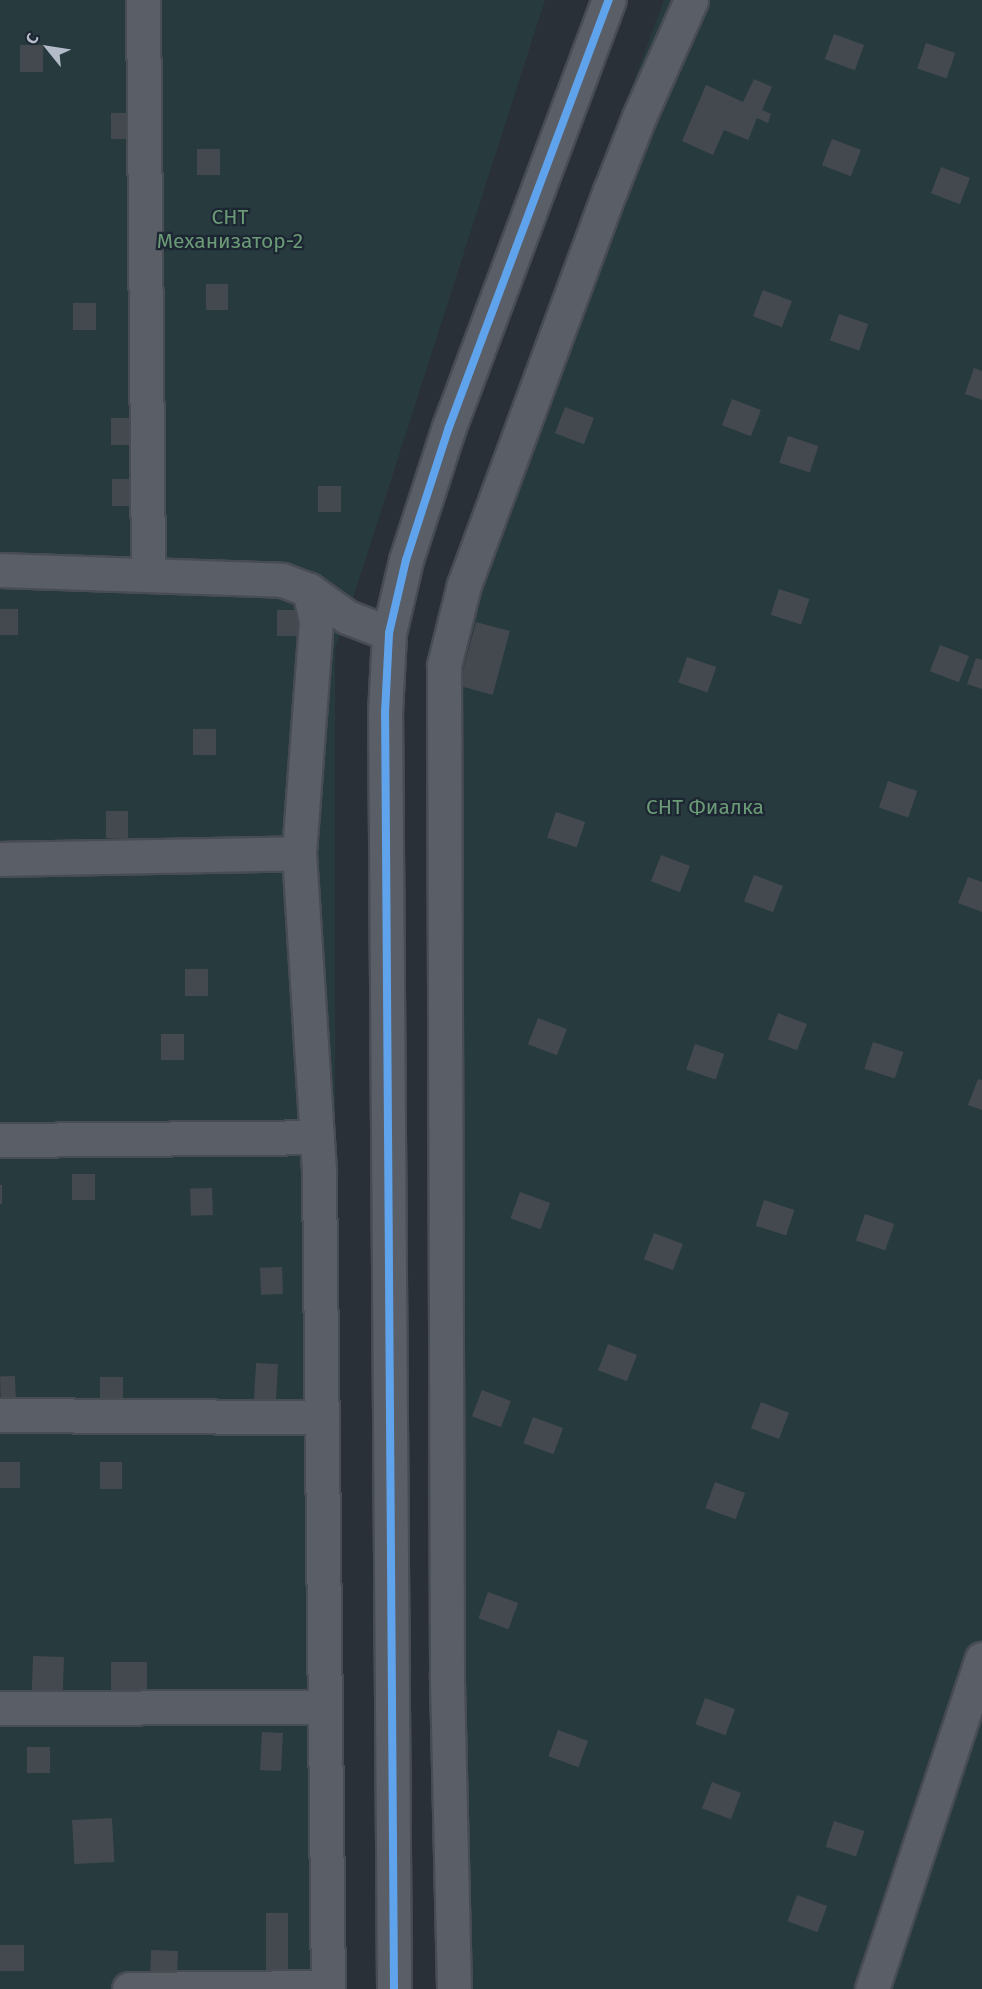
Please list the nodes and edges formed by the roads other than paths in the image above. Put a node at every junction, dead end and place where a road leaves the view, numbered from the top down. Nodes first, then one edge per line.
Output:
1 (143, 0) edge
2 (609, 0) edge
3 (691, 0) edge
4 (0, 570) edge
5 (148, 575) junction
6 (309, 590) junction
7 (389, 633) junction
8 (299, 853) junction
9 (0, 859) edge
10 (317, 1137) junction
11 (0, 1140) edge
12 (0, 1415) edge
13 (322, 1417) junction
14 (982, 1659) edge
15 (325, 1707) junction
16 (0, 1708) edge
17 (328, 1988) edge
18 (129, 1989) edge
19 (394, 1989) edge
20 (454, 1989) edge
21 (872, 1989) edge

1 - 5 street
2 - 7 street
3 - 20 street
4 - 5 street
5 - 6 street
6 - 7 street
6 - 8 street
7 - 19 street
8 - 9 street
8 - 10 street
10 - 11 street
10 - 13 street
12 - 13 street
13 - 15 street
14 - 21 street
15 - 16 street
15 - 17 street
17 - 18 street

